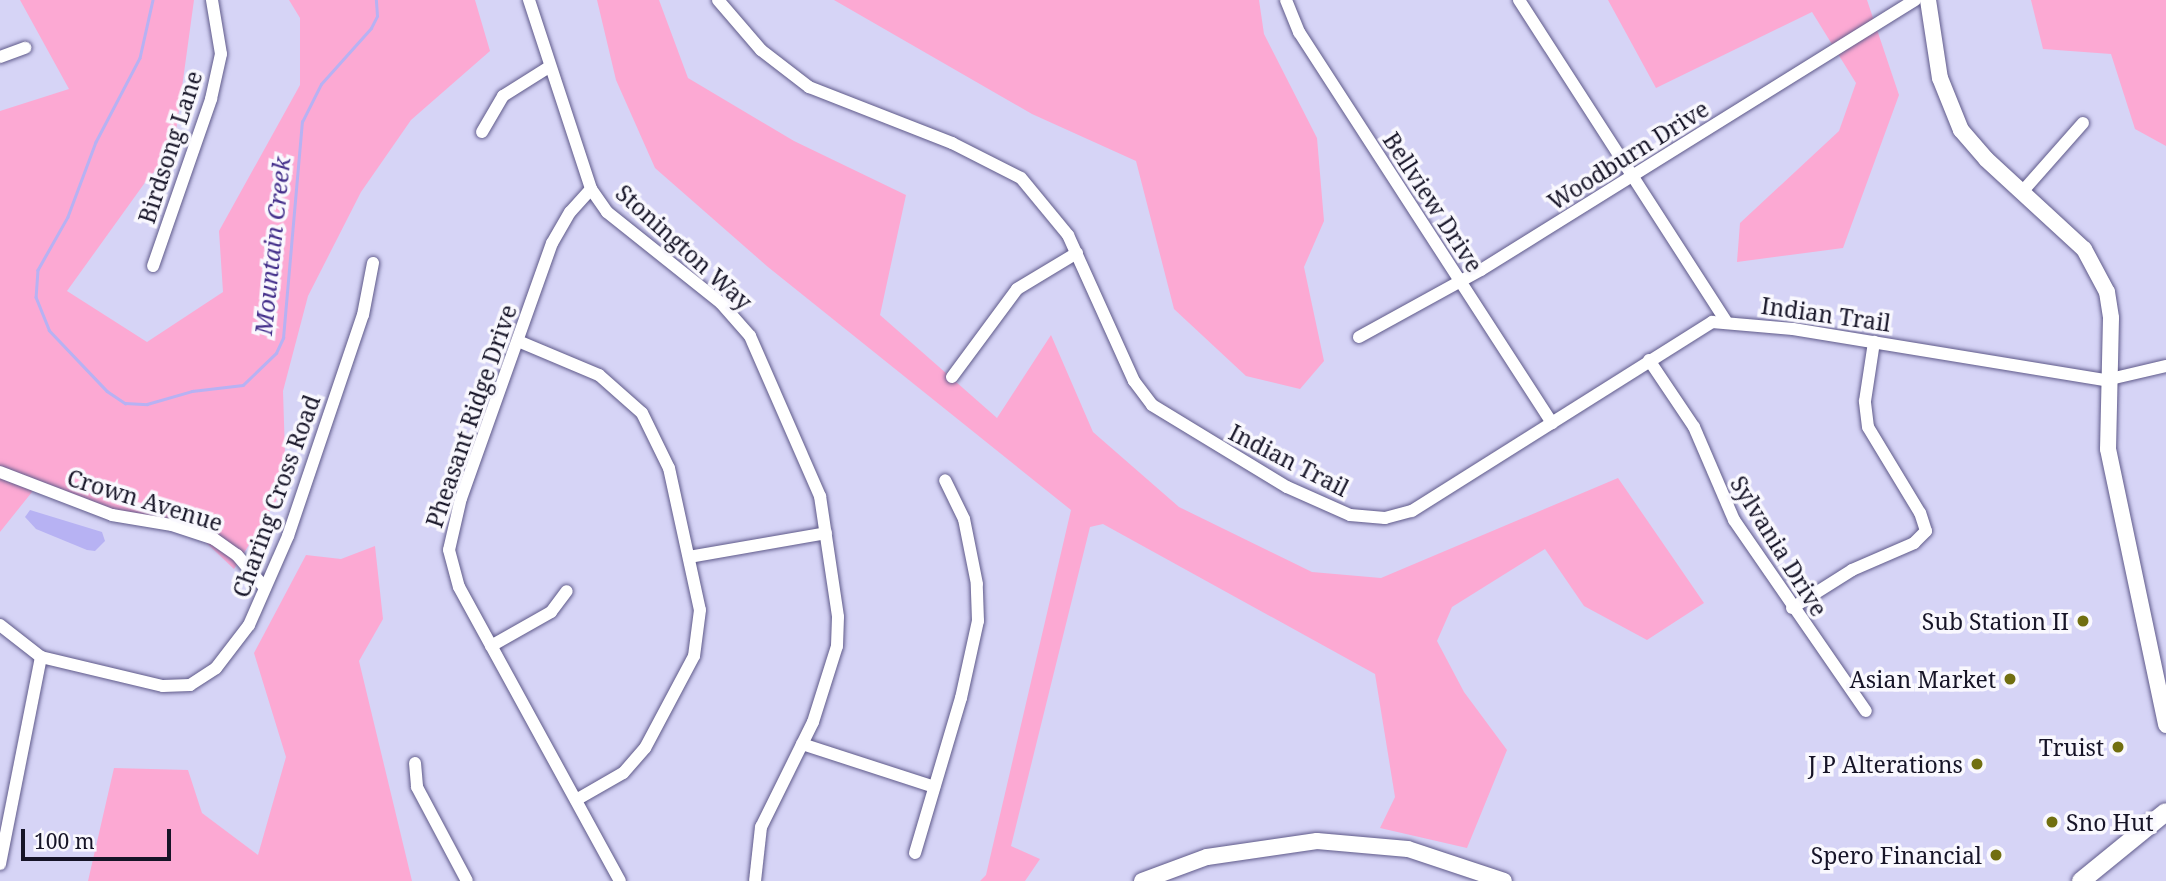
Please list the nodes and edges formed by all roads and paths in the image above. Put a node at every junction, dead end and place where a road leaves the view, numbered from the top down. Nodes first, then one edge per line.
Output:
1 (212, 0) edge
2 (529, 0) edge
3 (718, 0) edge
4 (1286, 0) edge
5 (1519, 0) edge
6 (1916, 0) edge
7 (1928, 0) edge
8 (25, 48) dead end
9 (0, 57) edge
10 (549, 67) junction
11 (2083, 123) dead end
12 (482, 132) dead end
13 (1634, 175) junction
14 (591, 189) junction
15 (2022, 192) junction
16 (1077, 253) junction
17 (373, 264) dead end
18 (153, 266) dead end
19 (1459, 280) junction
20 (1725, 320) junction
21 (1359, 337) dead end
22 (518, 341) junction
23 (1874, 342) junction
24 (1649, 360) junction
25 (2166, 366) edge
26 (952, 377) dead end
27 (2106, 380) junction
28 (1552, 422) junction
29 (0, 472) edge
30 (945, 480) dead end
31 (826, 533) junction
32 (689, 557) junction
33 (265, 587) junction
34 (567, 591) dead end
35 (1792, 608) junction
36 (0, 625) edge
37 (491, 646) junction
38 (41, 657) junction
39 (1866, 711) dead end
40 (2166, 725) edge
41 (802, 744) junction
42 (415, 762) dead end
43 (934, 787) junction
44 (576, 800) junction
45 (2166, 812) edge
46 (915, 853) dead end
47 (0, 864) edge
48 (467, 881) edge
49 (620, 881) edge
50 (755, 881) edge
51 (1142, 881) edge
52 (1504, 881) edge
53 (2081, 881) edge

1 - 18 street, Birdsong Lane
2 - 10 street, Stonington Way
3 - 16 street, Indian Trail
4 - 19 street, Bellview Drive
5 - 13 street
6 - 13 street, Woodburn Drive
7 - 15 street
8 - 9 street
10 - 12 street
10 - 14 street, Stonington Way
11 - 15 street
13 - 19 street, Woodburn Drive
13 - 20 street
14 - 22 street, Pheasant Ridge Drive
14 - 31 street, Stonington Way
15 - 27 street
16 - 26 street
16 - 28 street, Indian Trail
17 - 33 street, Charing Cross Road
19 - 21 street, Woodburn Drive
19 - 28 street, Bellview Drive
20 - 23 street, Indian Trail
20 - 24 street, Indian Trail
22 - 32 street
22 - 37 street, Pheasant Ridge Drive
23 - 27 street, Indian Trail
23 - 35 street
24 - 28 street, Indian Trail
24 - 35 street, Sylvania Drive
25 - 27 street
27 - 40 street
29 - 33 street, Crown Avenue
30 - 43 street
31 - 32 street
31 - 41 street, Stonington Way
32 - 44 street
33 - 38 street, Charing Cross Road
34 - 37 street
35 - 39 street, Sylvania Drive
36 - 38 street, Charing Cross Road
37 - 44 street, Pheasant Ridge Drive
38 - 47 street
41 - 43 street
41 - 50 street, Stonington Way
42 - 48 street
43 - 46 street
44 - 49 street, Pheasant Ridge Drive
45 - 53 main road
51 - 52 street

